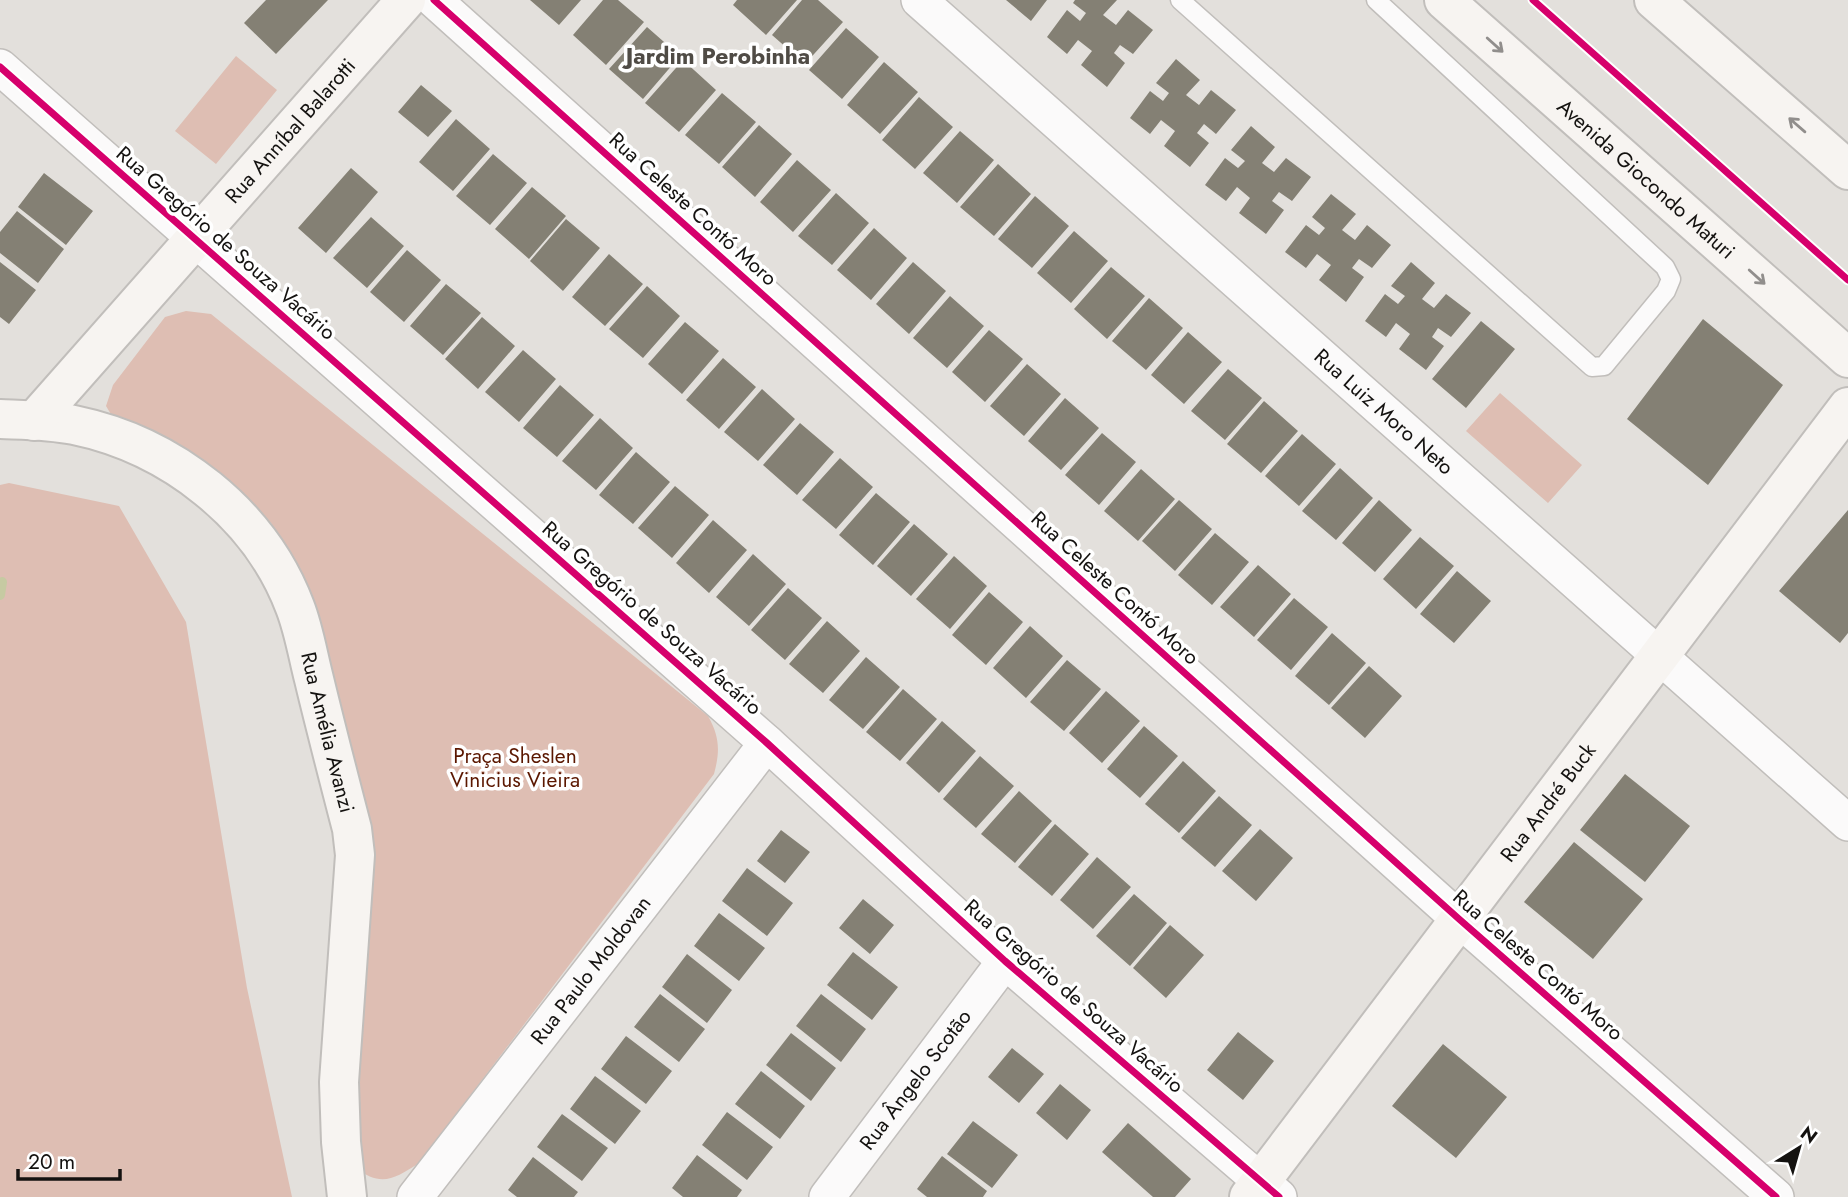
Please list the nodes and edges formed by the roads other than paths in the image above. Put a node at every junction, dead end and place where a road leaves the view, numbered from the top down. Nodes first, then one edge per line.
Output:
1 (406, 0) edge
2 (434, 0) edge
3 (919, 0) edge
4 (1180, 0) edge
5 (1376, 0) edge
6 (1444, 0) edge
7 (1654, 0) edge
8 (0, 67) edge
9 (1848, 170) edge
10 (195, 239) junction
11 (1848, 358) edge
12 (1848, 407) edge
13 (17, 420) edge
14 (1657, 656) junction
15 (767, 743) junction
16 (1848, 823) edge
17 (1459, 919) junction
18 (1005, 961) junction
19 (1263, 1192) edge
20 (347, 1197) edge
21 (415, 1197) edge
22 (827, 1197) edge
23 (1776, 1197) edge

1 - 10 street, Rua Anníbal Balarotti
2 - 17 street, Rua Celeste Contó Moro
3 - 14 street, Rua Luiz Moro Neto
4 - 5 lane
6 -> 11 street, Avenida Giocondo Maturi
9 -> 7 street
8 - 10 street, Rua Gregório de Souza Vacário
10 - 13 street, Rua Anníbal Balarotti
10 - 15 street, Rua Gregório de Souza Vacário
12 - 14 street, Rua André Buck
13 - 20 street, Rua Amélia Avanzi
14 - 16 street, Rua Luiz Moro Neto
14 - 17 street, Rua André Buck
15 - 18 street, Rua Gregório de Souza Vacário
15 - 21 street, Rua Paulo Moldovan
17 - 19 street, Rua André Buck
17 - 23 street, Rua Celeste Contó Moro
18 - 19 street, Rua Gregório de Souza Vacário
18 - 22 street, Rua Ângelo Scotão

